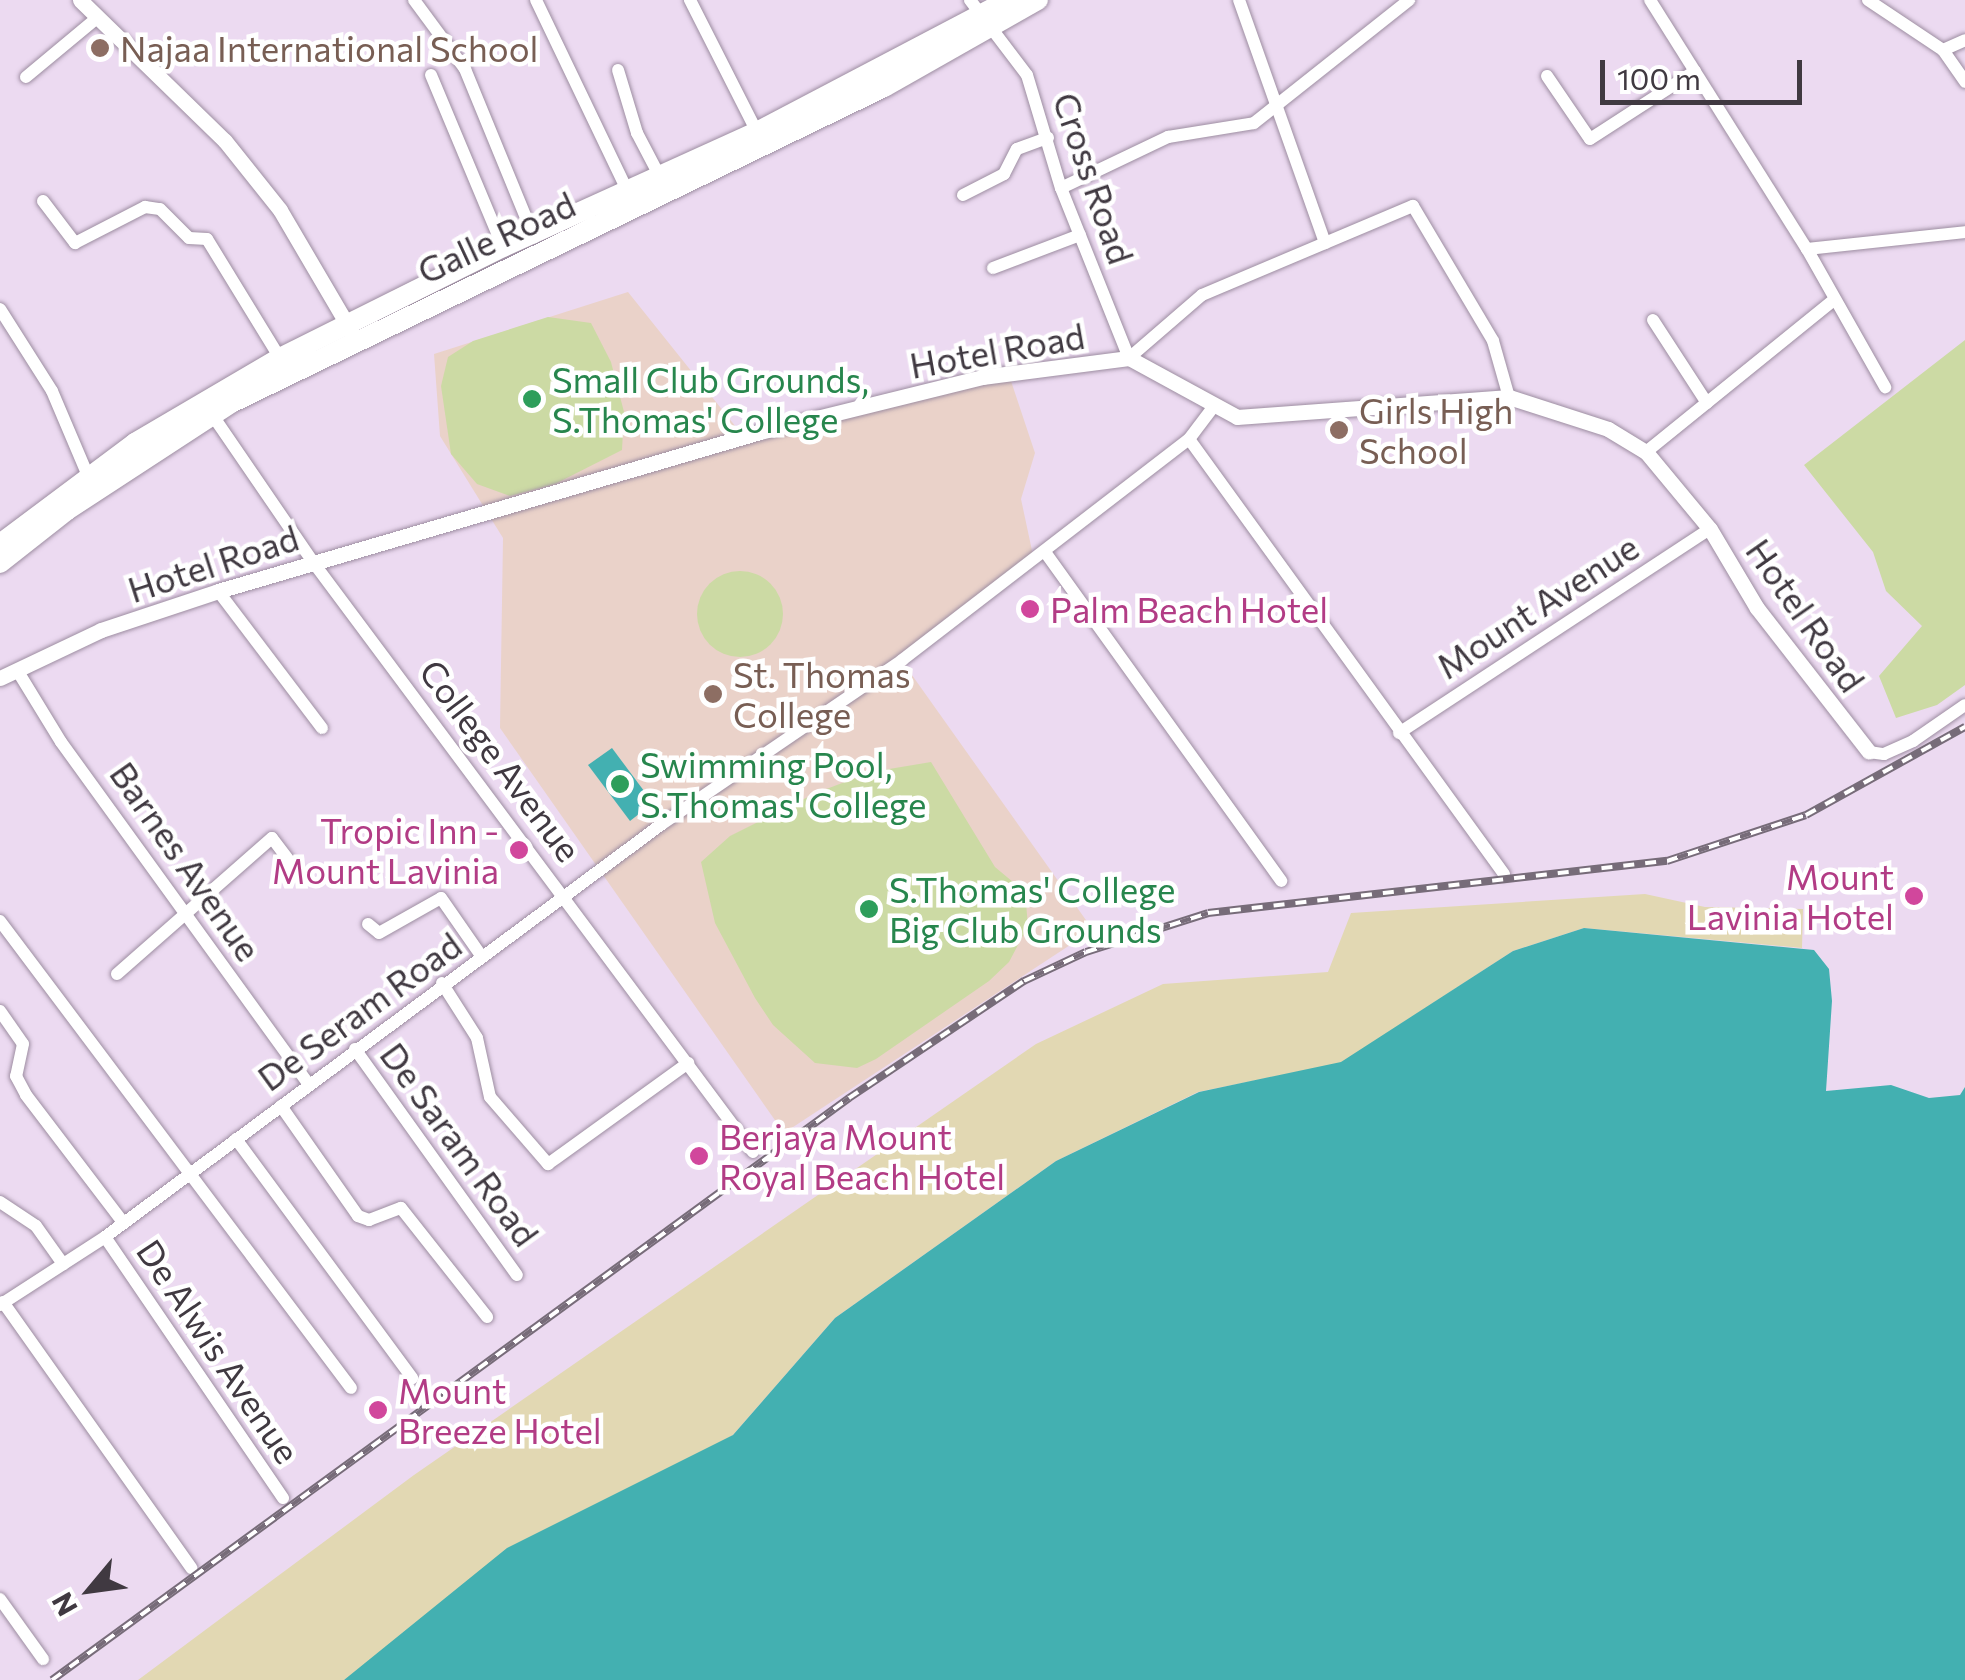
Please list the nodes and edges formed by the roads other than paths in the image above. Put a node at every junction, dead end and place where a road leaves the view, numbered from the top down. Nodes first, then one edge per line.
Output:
1 (80, 0) edge
2 (414, 0) edge
3 (536, 0) edge
4 (690, 0) edge
5 (1008, 0) edge
6 (1038, 0) edge
7 (1240, 0) edge
8 (1410, 0) edge
9 (1650, 0) edge
10 (1868, 0) edge
11 (981, 13) edge
12 (97, 18) junction
13 (1965, 40) edge
14 (1943, 50) junction
15 (618, 70) dead end
16 (1695, 71) junction
17 (431, 75) dead end
18 (26, 76) dead end
19 (1547, 76) dead end
20 (1965, 82) edge
21 (1281, 106) junction
22 (757, 132) junction
23 (1048, 138) junction
24 (660, 177) junction
25 (1061, 188) junction
26 (628, 192) junction
27 (964, 195) dead end
28 (43, 201) dead end
29 (1965, 232) edge
30 (1080, 235) junction
31 (536, 243) junction
32 (1325, 243) junction
33 (503, 247) junction
34 (1807, 249) junction
35 (994, 268) dead end
36 (1831, 302) junction
37 (0, 308) edge
38 (1654, 320) dead end
39 (352, 332) junction
40 (280, 358) junction
41 (1129, 358) junction
42 (1885, 388) dead end
43 (1509, 397) junction
44 (1707, 403) junction
45 (1214, 406) junction
46 (209, 407) junction
47 (1189, 439) junction
48 (1646, 452) junction
49 (88, 476) junction
50 (1710, 529) junction
51 (0, 544) edge
52 (1045, 552) junction
53 (313, 562) junction
54 (0, 563) edge
55 (218, 591) junction
56 (17, 670) junction
57 (0, 678) edge
58 (1965, 705) edge
59 (322, 728) dead end
60 (1399, 734) junction
61 (1869, 752) joint
62 (1504, 874) dead end
63 (300, 875) dead end
64 (1281, 882) dead end
65 (564, 896) junction
66 (187, 914) junction
67 (0, 921) edge
68 (368, 924) dead end
69 (482, 957) junction
70 (117, 974) dead end
71 (442, 983) junction
72 (0, 1011) edge
73 (354, 1049) junction
74 (688, 1063) junction
75 (309, 1085) junction
76 (280, 1106) junction
77 (236, 1139) junction
78 (754, 1152) dead end
79 (186, 1171) junction
80 (0, 1202) edge
81 (122, 1221) junction
82 (104, 1237) junction
83 (63, 1264) junction
84 (517, 1275) dead end
85 (2, 1304) edge
86 (486, 1317) dead end
87 (412, 1378) dead end
88 (351, 1388) dead end
89 (283, 1498) dead end
90 (191, 1568) dead end
91 (0, 1599) edge
92 (44, 1659) dead end

1 - 12 street
2 - 31 street
3 - 26 street
4 - 22 street
5 - 11 highway, Galle Road
6 - 11 highway, Galle Road
7 - 21 street
8 - 21 street
9 - 16 street
10 - 14 street
11 - 22 highway, Galle Road
11 - 23 street, Cross Road
11 - 31 highway, Galle Road
12 - 18 street
12 - 39 street
13 - 14 street
14 - 20 street
15 - 24 street
16 - 19 street
16 - 34 street
17 - 33 street
21 - 25 street
21 - 32 street
22 - 24 highway, Galle Road
23 - 25 street, Cross Road
23 - 27 street
24 - 26 highway, Galle Road
25 - 30 street, Cross Road
26 - 31 highway, Galle Road
28 - 40 street
29 - 34 street
30 - 35 street
30 - 41 street, Cross Road
31 - 33 highway, Galle Road
31 - 39 highway, Galle Road
32 - 41 street
32 - 43 street
33 - 39 highway, Galle Road
34 - 36 street
36 - 42 street
36 - 44 street
37 - 49 street
38 - 44 street
39 - 40 highway, Galle Road
39 - 46 highway, Galle Road
40 - 46 highway, Galle Road
41 - 45 street, Hotel Road
41 - 53 street, Hotel Road
43 - 45 street, Hotel Road
43 - 48 street, Hotel Road
44 - 48 street
45 - 47 street, De Seram Road
46 - 49 highway, Galle Road
46 - 53 street, College Avenue
46 - 54 highway, Galle Road
47 - 52 street, De Seram Road
47 - 60 street
48 - 50 street, Hotel Road
49 - 51 highway, Galle Road
50 - 60 street, Mount Avenue
50 - 61 street, Hotel Road
52 - 64 street
52 - 65 street, De Seram Road
53 - 55 street, Hotel Road
53 - 65 street, College Avenue
55 - 56 street, Hotel Road
55 - 59 street
56 - 57 street, Hotel Road
56 - 66 street, Barnes Avenue
58 - 61 street
60 - 62 street
63 - 66 street
65 - 69 street, De Seram Road
65 - 74 street, College Avenue
66 - 70 street
66 - 75 street, Barnes Avenue
67 - 79 street
68 - 69 street
69 - 71 street, De Seram Road
71 - 73 street, De Seram Road
71 - 74 street
72 - 81 street
73 - 75 street, De Seram Road
73 - 84 street, De Saram Road
74 - 78 street, College Avenue
75 - 76 street, De Seram Road
76 - 77 street, De Seram Road
76 - 86 street
77 - 79 street, De Seram Road
77 - 87 street
79 - 81 street, De Seram Road
79 - 88 street
80 - 83 street
81 - 82 street, De Seram Road
82 - 83 street, De Seram Road
82 - 89 street, De Alwis Avenue
83 - 85 street, De Seram Road
85 - 90 street
91 - 92 street

